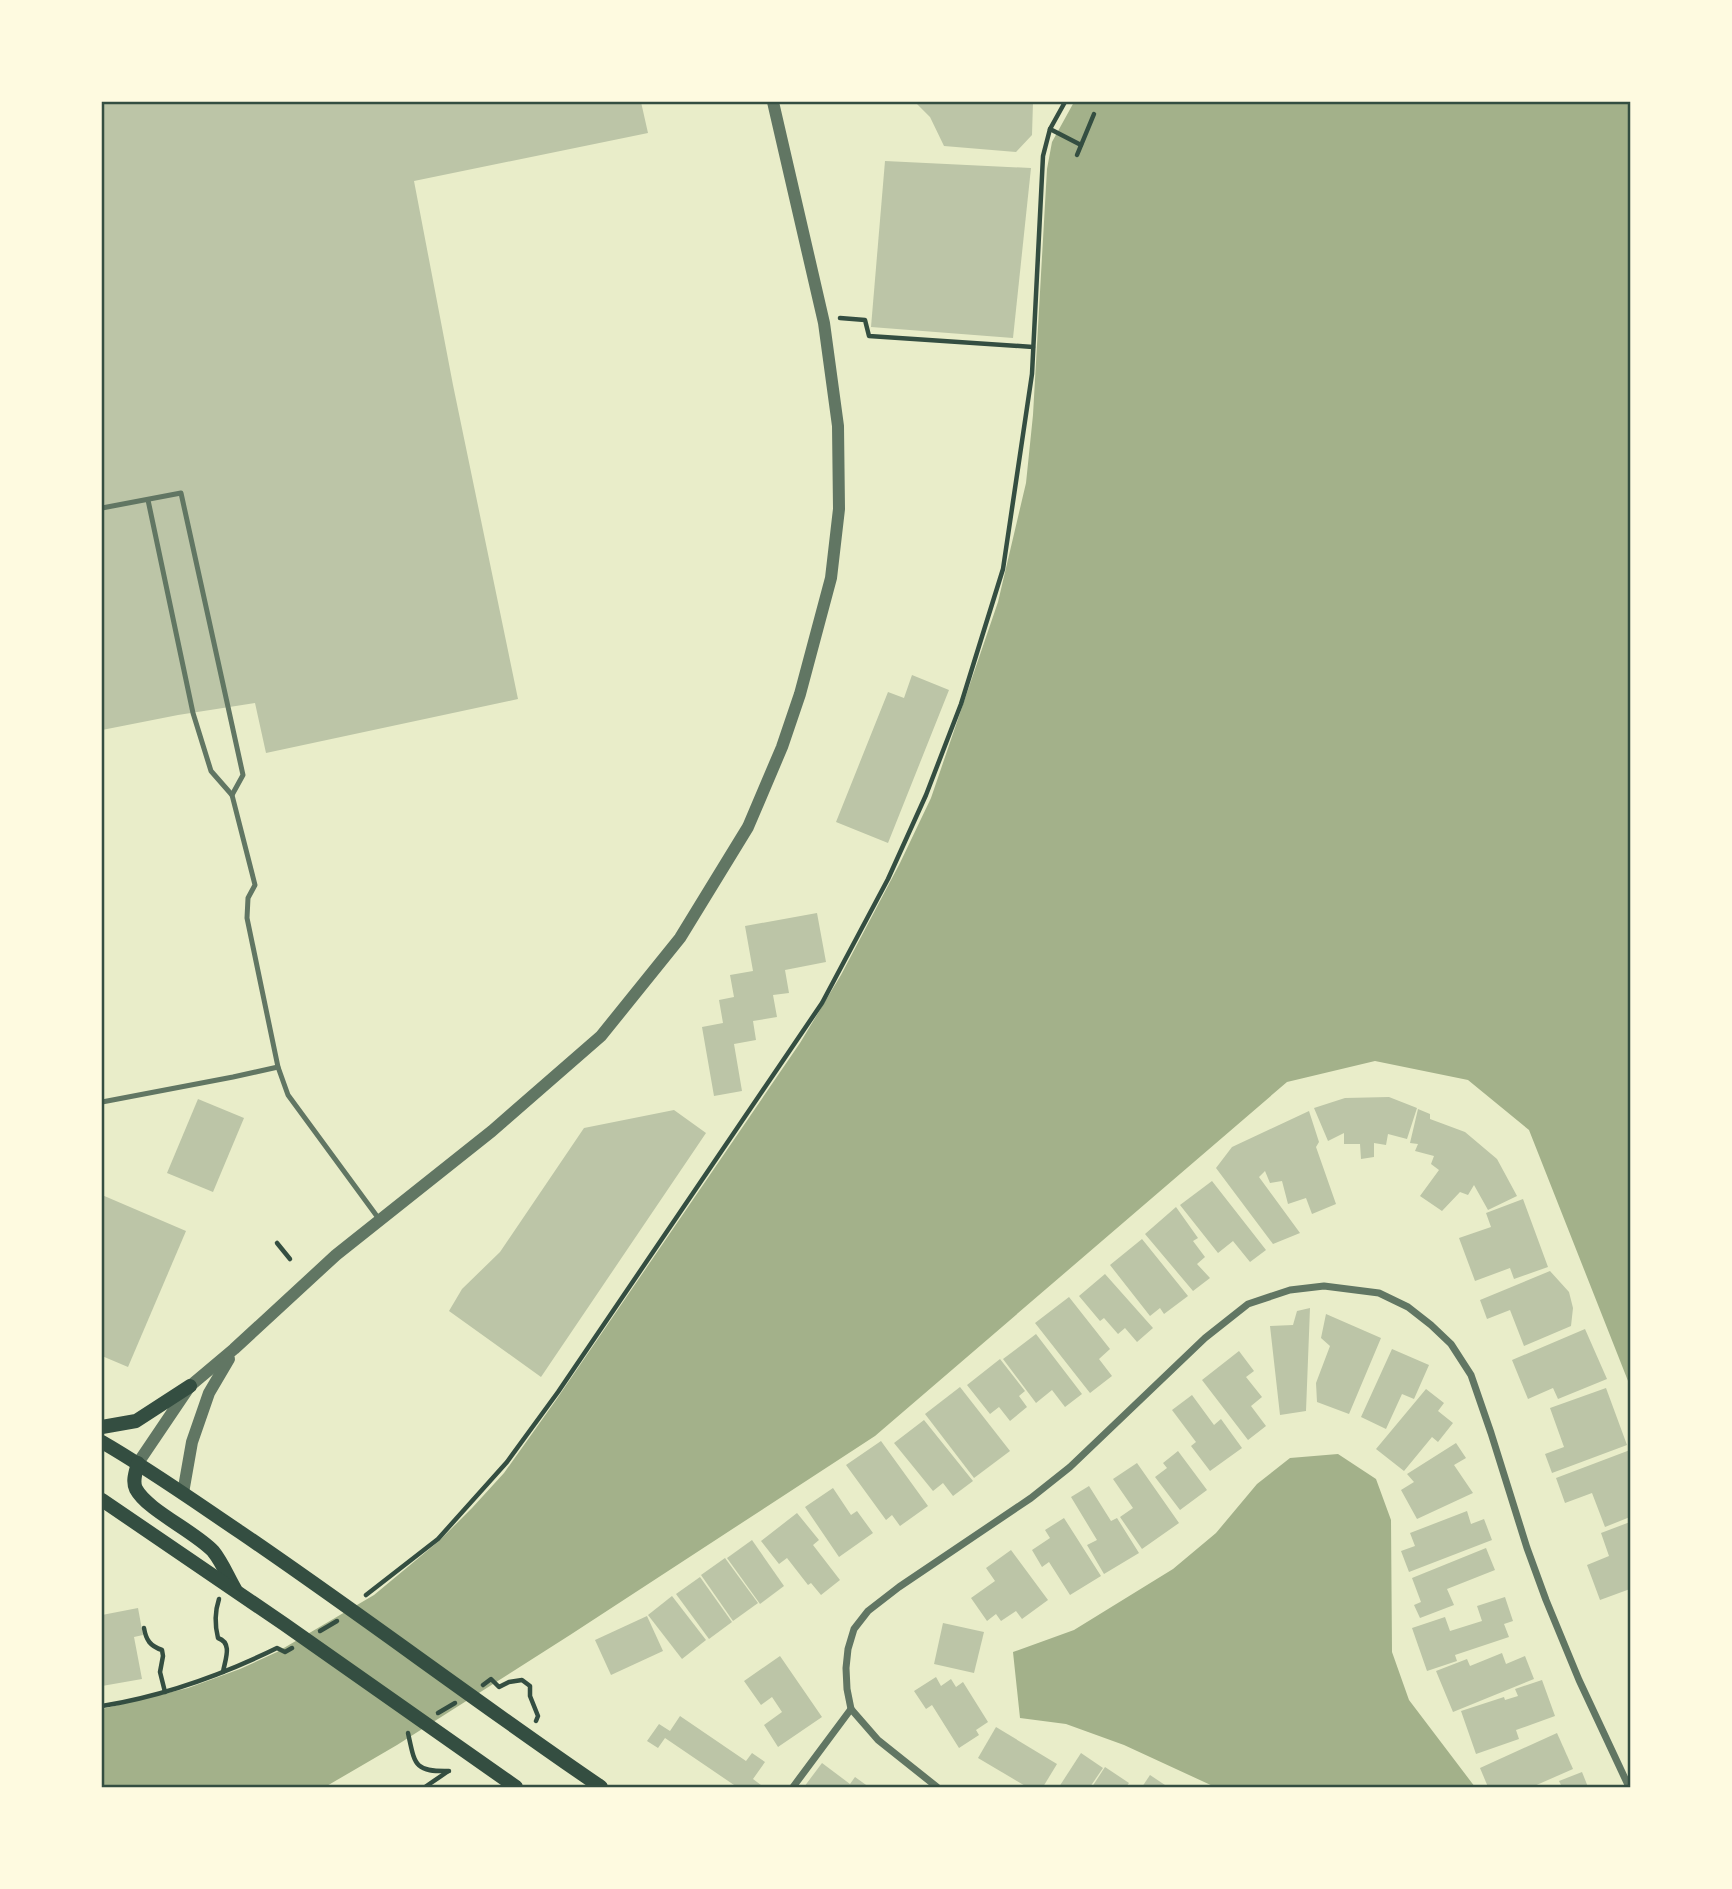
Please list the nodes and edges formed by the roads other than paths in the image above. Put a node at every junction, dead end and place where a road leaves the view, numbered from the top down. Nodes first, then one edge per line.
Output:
1 (773, 102) edge
2 (148, 500) junction
3 (102, 508) edge
4 (232, 795) junction
5 (278, 1067) junction
6 (102, 1102) edge
7 (380, 1220) junction
8 (234, 1349) junction
9 (190, 1387) junction
10 (102, 1427) edge
11 (102, 1442) edge
12 (138, 1463) junction
13 (183, 1493) junction
14 (102, 1500) edge
15 (238, 1594) junction
16 (851, 1709) junction
17 (516, 1787) edge
18 (601, 1787) edge
19 (793, 1787) edge
20 (937, 1787) edge
21 (1629, 1787) edge

1 - 7 street
2 - 3 lane
2 - 4 lane
2 - 4 lane
4 - 5 lane
5 - 6 lane
5 - 7 lane
7 - 8 street
8 - 9 street
8 - 13 street
9 - 10 main road
9 - 12 street
11 - 12 main road
12 - 13 main road
12 - 15 main road
13 - 18 main road
14 - 15 main road
15 - 17 main road
16 - 19 street
16 - 20 street
16 - 21 street

